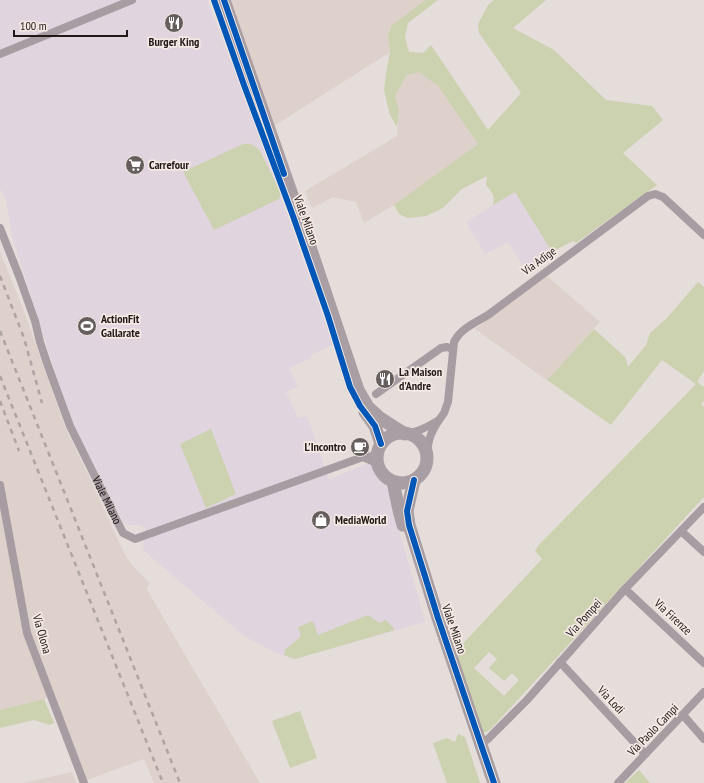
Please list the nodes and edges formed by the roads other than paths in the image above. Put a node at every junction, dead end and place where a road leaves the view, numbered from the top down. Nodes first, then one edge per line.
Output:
1 (132, 0) edge
2 (214, 0) edge
3 (224, 0) edge
4 (0, 54) edge
5 (0, 228) edge
6 (704, 235) edge
7 (454, 349) junction
8 (376, 394) dead end
9 (439, 420) junction
10 (405, 434) junction
11 (379, 454) junction
12 (426, 454) junction
13 (414, 480) junction
14 (393, 482) junction
15 (0, 485) edge
16 (704, 507) edge
17 (681, 531) junction
18 (704, 552) edge
19 (626, 589) junction
20 (560, 662) junction
21 (704, 663) edge
22 (704, 692) edge
23 (683, 715) junction
24 (704, 739) edge
25 (481, 743) junction
26 (645, 754) junction
27 (84, 783) edge
28 (489, 783) edge
29 (494, 783) edge
30 (618, 783) edge

1 - 4 street
2 - 11 main road, Viale Milano
3 - 10 main road, Viale Milano
5 - 11 street, Viale Milano
6 - 7 street, Via Adige
7 - 8 street
7 - 9 street, Via Adige
9 - 10 street
9 - 12 street, Via Adige
10 - 11 main road
10 - 12 main road
11 - 14 main road
12 - 13 main road
13 - 14 main road
13 - 25 main road, Viale Milano
14 - 28 main road, Viale Milano
15 - 27 street, Via Olona
16 - 17 street, Via Pompei
17 - 18 street
17 - 19 street, Via Pompei
19 - 20 street, Via Pompei
19 - 21 street, Via Firenze
20 - 25 street, Via Pompei
20 - 26 street, Via Lodi
22 - 23 street, Via Paolo Campi
23 - 24 street
23 - 26 street, Via Paolo Campi
25 - 29 main road, Viale Milano
26 - 30 street, Via Paolo Campi

